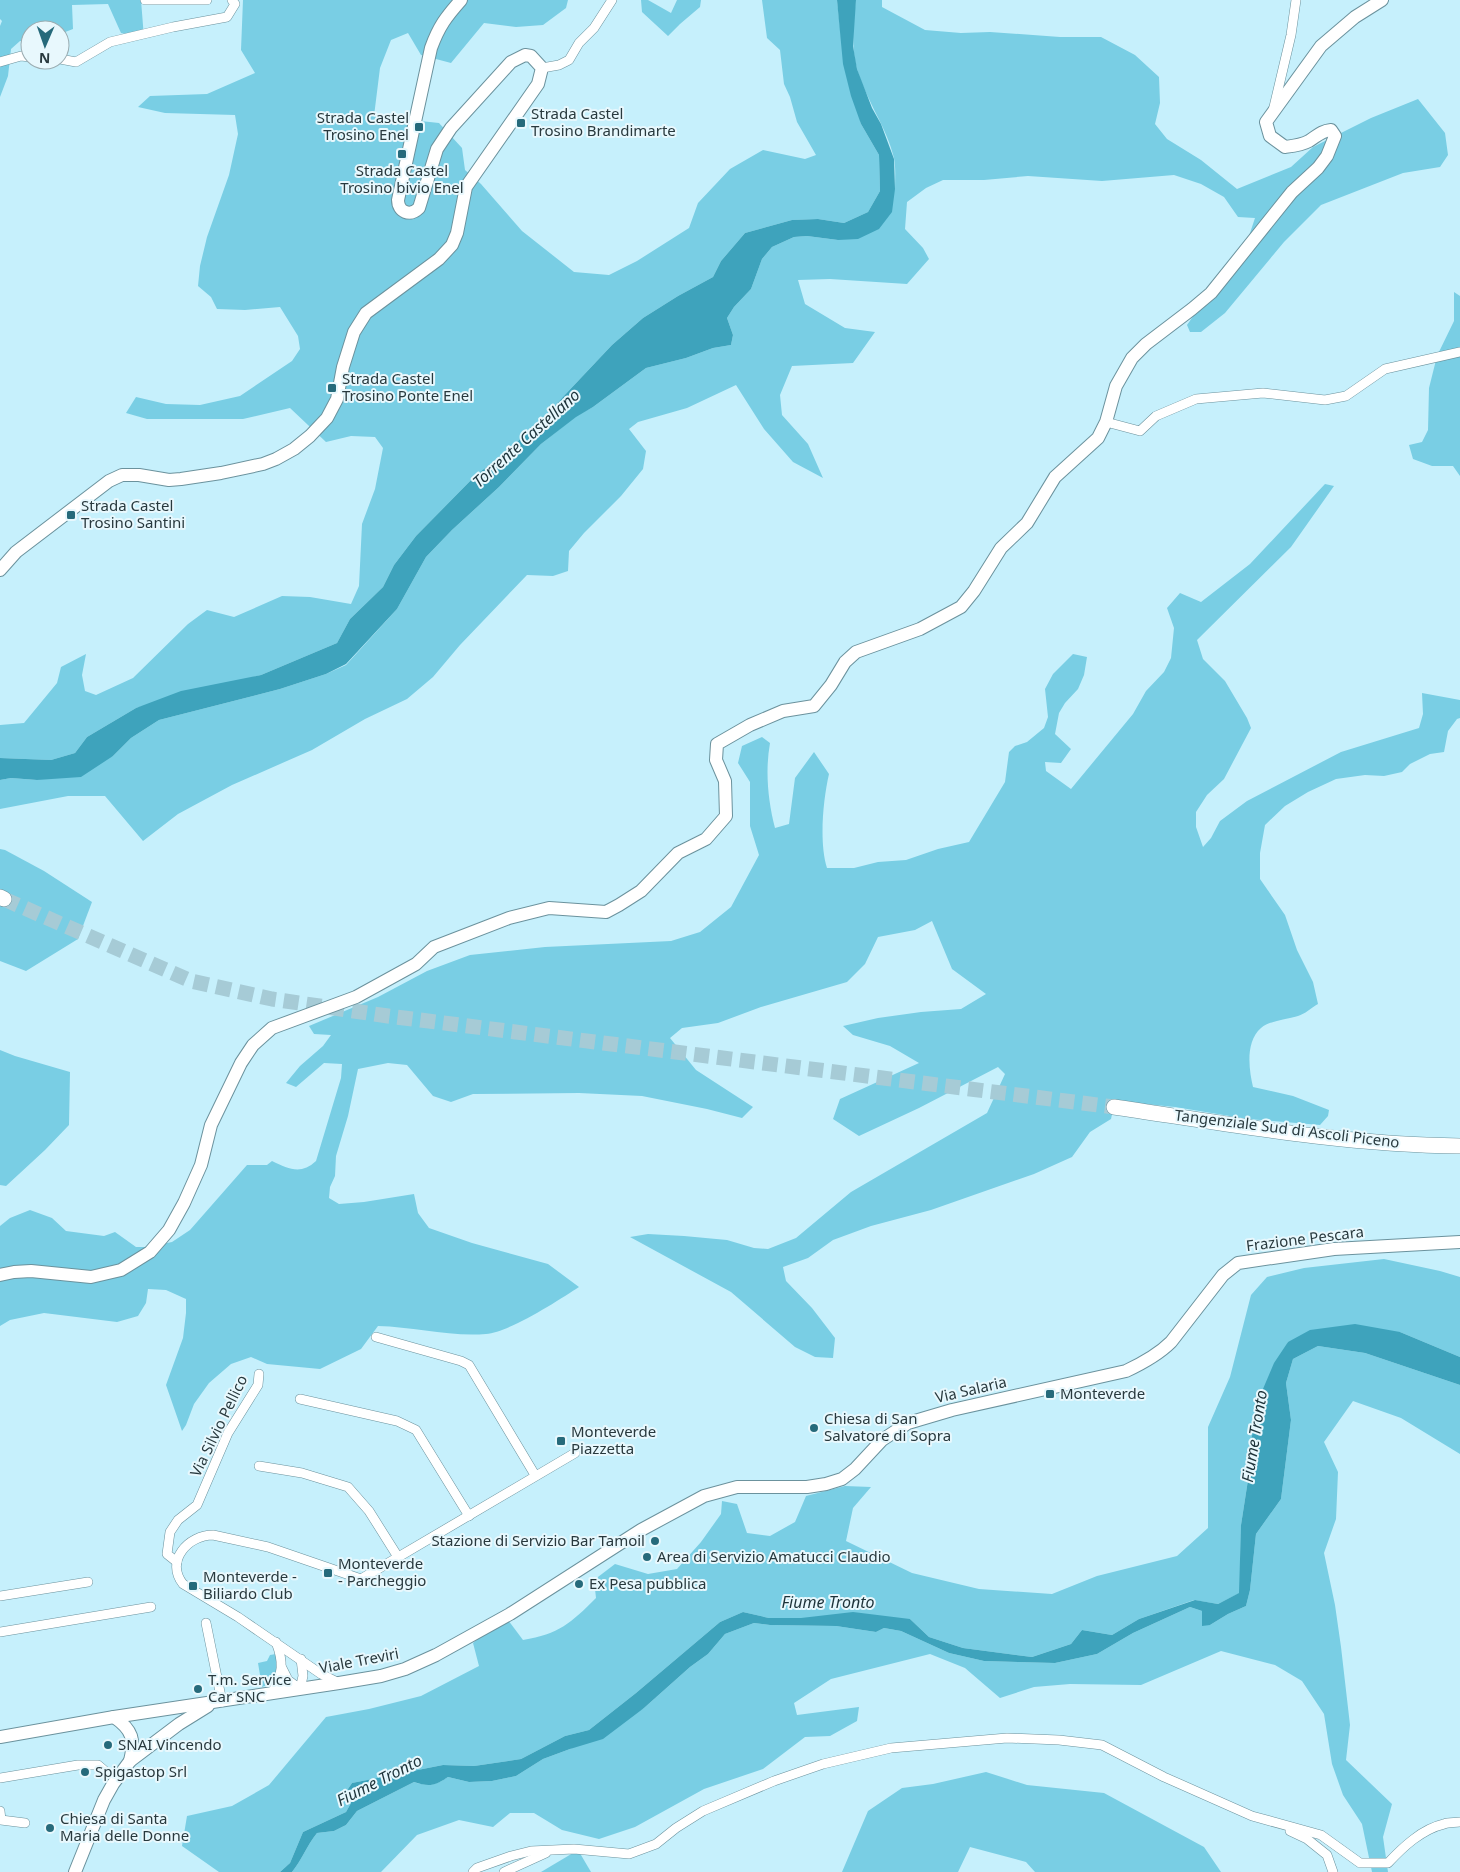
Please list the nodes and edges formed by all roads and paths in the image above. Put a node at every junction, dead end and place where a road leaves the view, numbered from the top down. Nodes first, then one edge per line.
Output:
1 (145, 0) edge
2 (207, 0) edge
3 (232, 0) edge
4 (462, 0) edge
5 (612, 0) edge
6 (1296, 0) edge
7 (1382, 0) edge
8 (20, 56) edge
9 (70, 61) edge
10 (0, 62) edge
11 (542, 68) junction
12 (1273, 112) junction
13 (1460, 352) edge
14 (1106, 422) junction
15 (0, 570) edge
16 (1114, 1106) tunnel mouth
17 (1460, 1146) edge
18 (1460, 1242) edge
19 (0, 1275) edge
20 (376, 1337) dead end
21 (260, 1374) dead end
22 (1052, 1388) joint
23 (300, 1399) dead end
24 (575, 1453) dead end
25 (259, 1466) dead end
26 (535, 1475) junction
27 (711, 1494) joint
28 (469, 1516) junction
29 (398, 1557) junction
30 (177, 1562) junction
31 (88, 1582) dead end
32 (0, 1596) edge
33 (151, 1607) dead end
34 (206, 1623) dead end
35 (0, 1632) edge
36 (276, 1642) junction
37 (301, 1658) junction
38 (282, 1668) junction
39 (339, 1683) junction
40 (300, 1689) junction
41 (272, 1693) junction
42 (217, 1702) junction
43 (114, 1717) junction
44 (0, 1737) edge
45 (130, 1761) junction
46 (105, 1771) dead end
47 (0, 1778) edge
48 (0, 1811) edge
49 (1460, 1822) edge
50 (25, 1823) dead end
51 (1277, 1824) junction
52 (548, 1851) junction
53 (511, 1856) junction
54 (516, 1866) junction
55 (75, 1872) edge
56 (473, 1872) edge
57 (504, 1872) edge
58 (1333, 1872) edge

1 - 2 street
3 - 9 street
4 - 11 street
5 - 11 street
6 - 12 street
7 - 12 street
8 - 10 street
11 - 15 street
12 - 14 street
13 - 14 street
14 - 19 street
16 - 17 highway, Tangenziale Sud di Ascoli Piceno
18 - 22 street, Frazione Pescara
20 - 26 street
21 - 30 street, Via Silvio Pellico
22 - 27 street, Via Salaria
23 - 28 street
24 - 26 street
25 - 29 street
26 - 28 street
27 - 39 street, Viale Treviri
28 - 29 street
29 - 30 street
30 - 36 street
31 - 32 street
33 - 35 street
34 - 42 street
36 - 37 street
36 - 38 street
37 - 39 street
37 - 40 street
38 - 40 street
38 - 41 street
39 - 40 street, Viale Treviri
40 - 41 street, Viale Treviri
41 - 42 street, Viale Treviri
42 - 43 street, Viale Treviri
42 - 45 street
43 - 44 street, Viale Treviri
43 - 45 street
45 - 55 street
46 - 47 street
48 - 50 street
49 - 51 street
51 - 52 street
51 - 58 street
52 - 53 street
52 - 54 street
53 - 54 street
53 - 56 street
54 - 57 street

